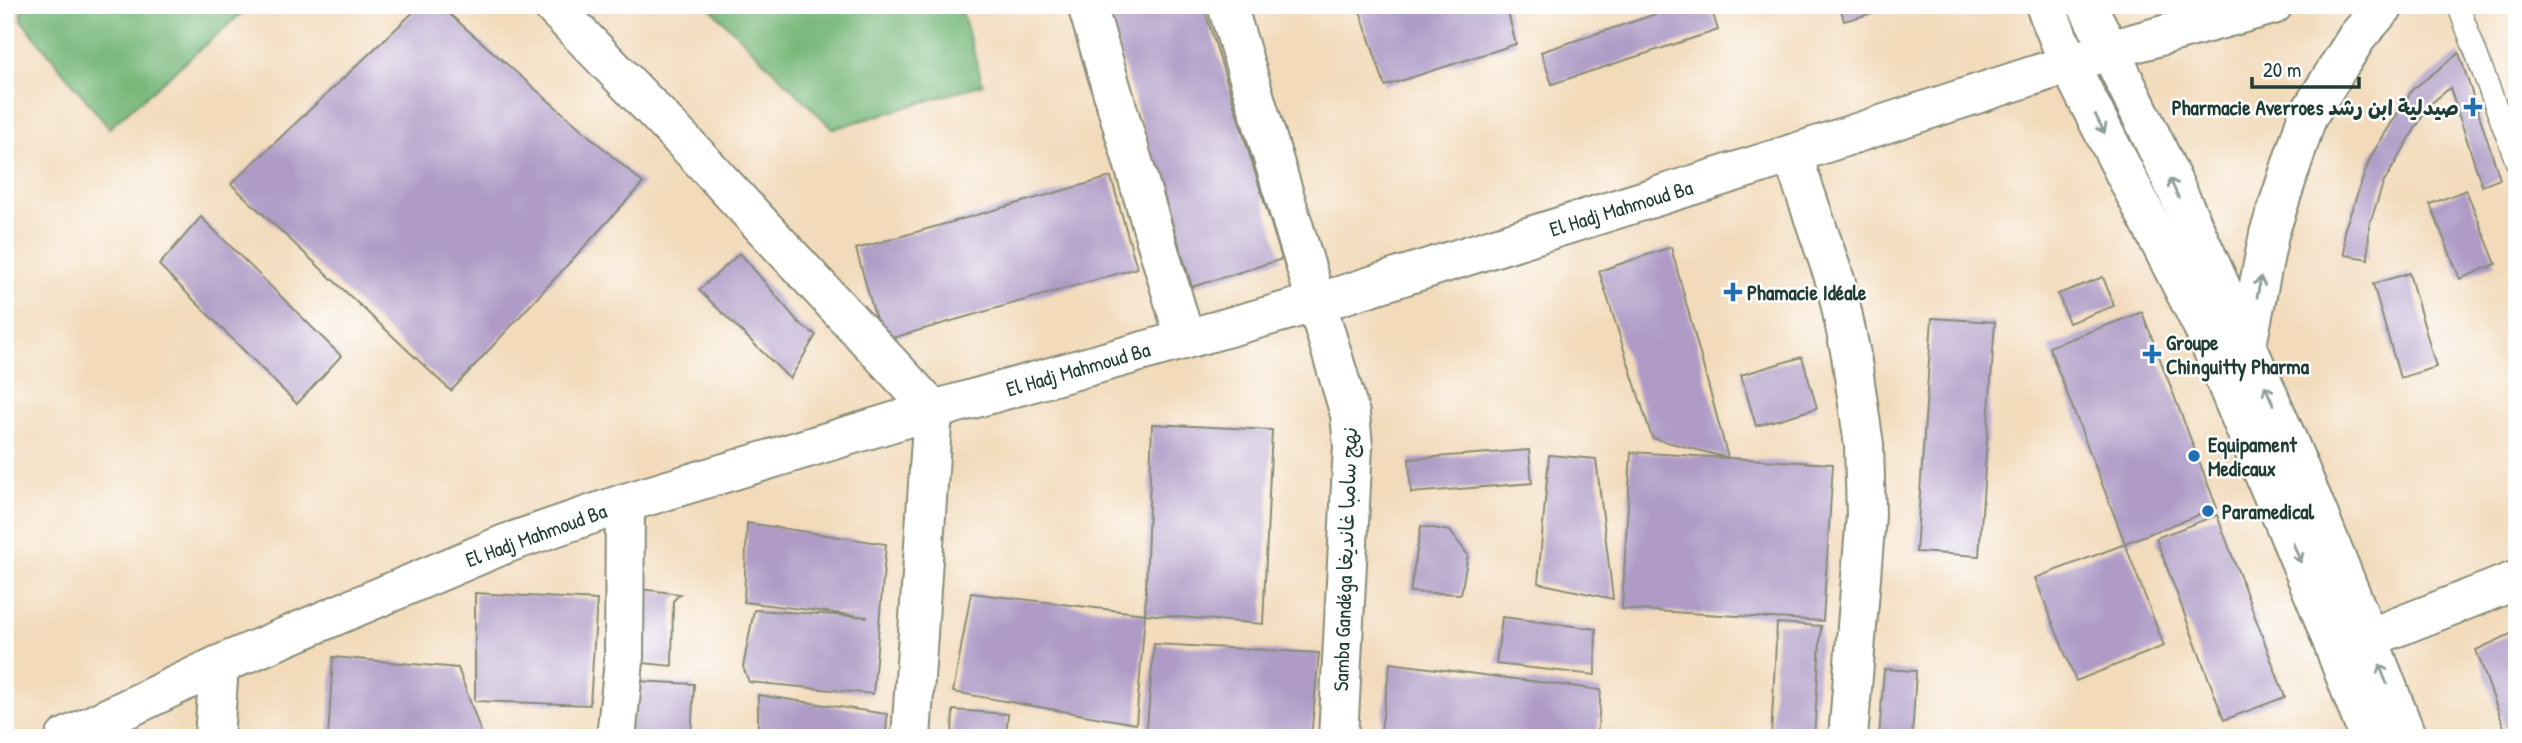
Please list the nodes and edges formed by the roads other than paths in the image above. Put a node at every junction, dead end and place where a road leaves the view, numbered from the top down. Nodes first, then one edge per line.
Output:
1 (552, 5) edge
2 (1087, 5) edge
3 (1227, 5) edge
4 (2045, 5) edge
5 (2087, 5) edge
6 (2273, 5) edge
7 (2385, 5) edge
8 (2458, 5) edge
9 (2109, 50) junction
10 (2069, 64) junction
11 (1793, 154) junction
12 (2517, 163) edge
13 (1315, 302) junction
14 (1185, 339) junction
15 (2232, 352) junction
16 (933, 410) junction
17 (625, 503) junction
18 (2517, 580) edge
19 (2353, 646) junction
20 (219, 665) junction
21 (65, 738) edge
22 (214, 738) edge
23 (615, 738) edge
24 (911, 738) edge
25 (1338, 738) edge
26 (1848, 738) edge
27 (2369, 738) edge
28 (2407, 738) edge

1 - 16 main road
2 - 14 main road
3 - 13 main road, Samba Gandéga نهج سامبا غانديغا
4 - 10 main road
5 - 9 main road
6 - 9 main road, El Hadj Mahmoud Ba
15 -> 7 main road
8 - 12 lane
9 - 10 main road, El Hadj Mahmoud Ba
15 -> 9 main road
10 - 11 main road, El Hadj Mahmoud Ba
10 -> 15 main road
11 - 13 main road, El Hadj Mahmoud Ba
11 - 26 main road
13 - 14 main road, El Hadj Mahmoud Ba
13 - 25 main road, Samba Gandéga نهج سامبا غانديغا
14 - 16 main road, El Hadj Mahmoud Ba
15 - 19 main road
16 - 17 main road, El Hadj Mahmoud Ba
16 - 24 main road
17 - 20 main road, El Hadj Mahmoud Ba
17 - 23 main road
18 - 19 main road
19 - 27 main road
28 -> 19 main road
20 - 21 main road, El Hadj Mahmoud Ba
20 - 22 main road

